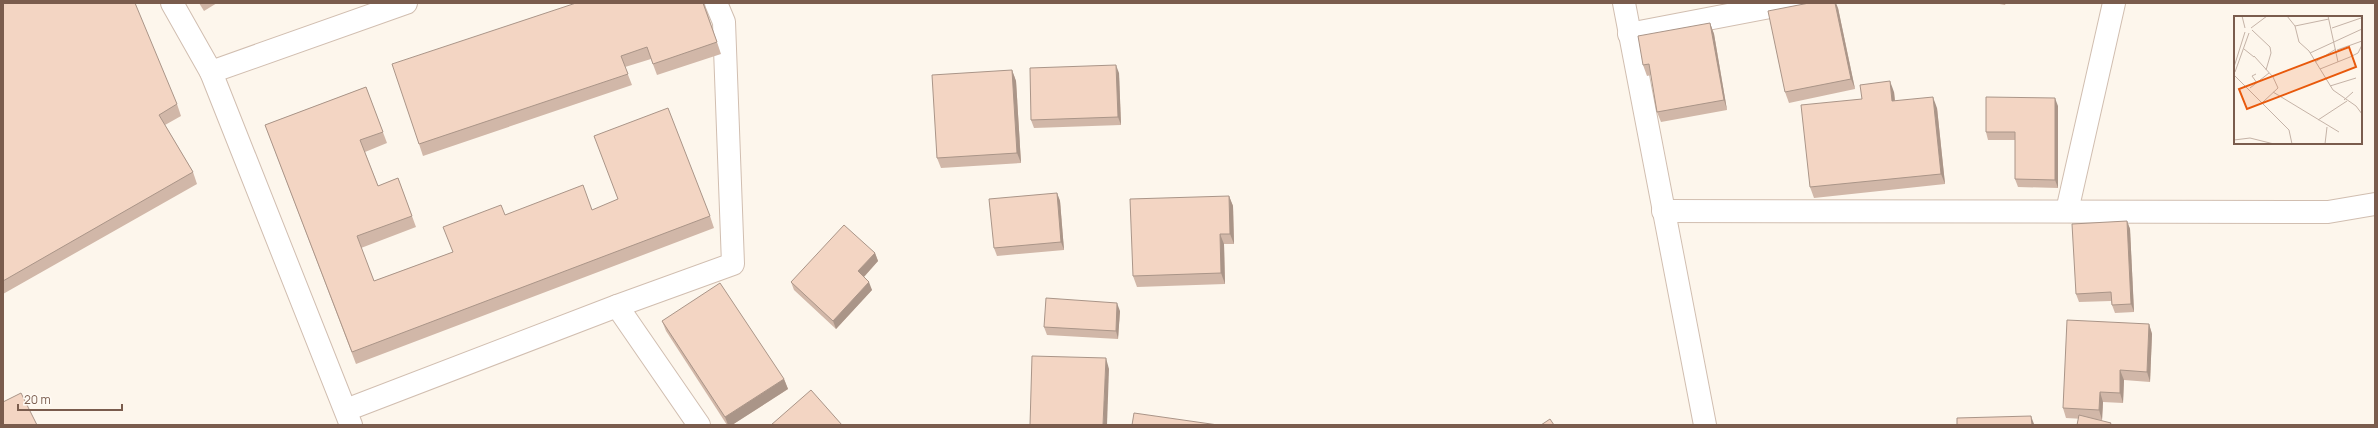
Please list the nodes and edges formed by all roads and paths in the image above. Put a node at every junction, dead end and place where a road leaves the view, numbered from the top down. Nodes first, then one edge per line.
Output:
1 (172, 3) edge
2 (406, 3) edge
3 (716, 3) edge
4 (1624, 3) edge
5 (1791, 3) edge
6 (2114, 3) edge
7 (375, 8) edge
8 (1629, 34) junction
9 (211, 72) junction
10 (2375, 204) edge
11 (2067, 210) junction
12 (1663, 211) junction
13 (617, 306) junction
14 (349, 418) edge
15 (699, 425) edge
16 (1705, 425) edge

1 - 9 street
2 - 7 street
3 - 13 street
4 - 8 street
5 - 8 street
6 - 11 street
7 - 9 street
8 - 12 street
9 - 14 street
10 - 11 street
11 - 12 street
12 - 16 street
13 - 14 street
13 - 15 street

